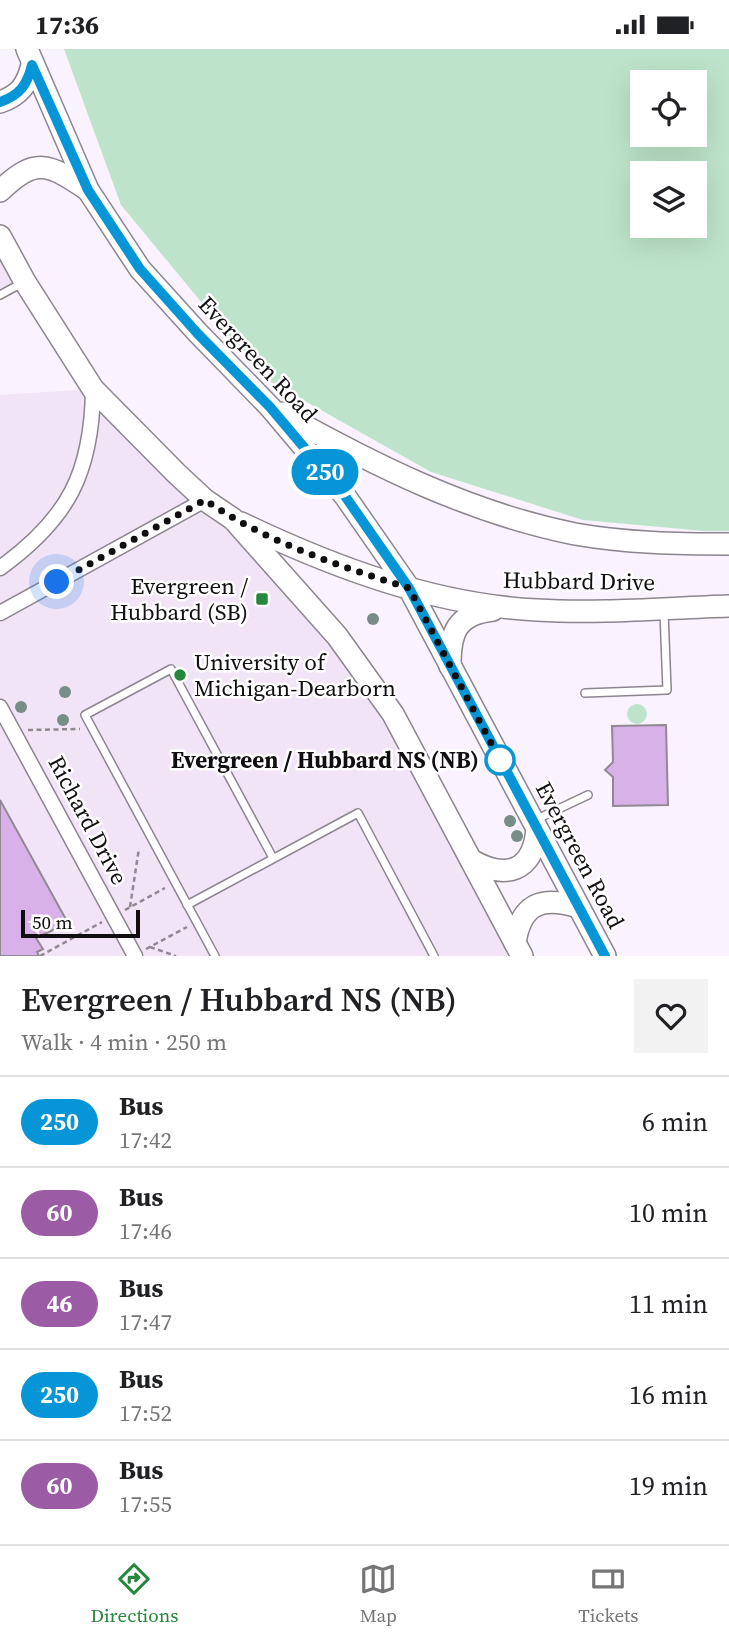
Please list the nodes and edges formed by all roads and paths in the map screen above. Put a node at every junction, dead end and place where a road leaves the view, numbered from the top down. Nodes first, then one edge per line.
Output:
1 (29, 57) edge
2 (0, 102) edge
3 (88, 190) junction
4 (0, 191) edge
5 (0, 236) edge
6 (25, 282) junction
7 (0, 295) edge
8 (93, 389) junction
9 (270, 407) junction
10 (205, 500) junction
11 (233, 519) junction
12 (729, 544) edge
13 (0, 568) edge
14 (409, 588) junction
15 (729, 606) edge
16 (506, 608) junction
17 (664, 608) junction
18 (2, 614) edge
19 (450, 666) junction
20 (585, 693) dead end
21 (0, 707) edge
22 (90, 724) junction
23 (28, 730) dead end
24 (588, 795) dead end
25 (535, 825) junction
26 (139, 848) dead end
27 (273, 858) junction
28 (471, 860) junction
29 (175, 882) junction
30 (187, 905) junction
31 (578, 907) junction
32 (130, 908) junction
33 (125, 911) dead end
34 (105, 921) dead end
35 (196, 923) junction
36 (53, 949) junction
37 (519, 949) edge
38 (144, 950) edge
39 (40, 956) edge
40 (56, 956) edge
41 (176, 956) edge
42 (215, 956) edge
43 (434, 956) edge
44 (605, 956) edge

1 - 2 street
1 - 3 street, Evergreen Road
3 - 4 street
3 - 9 street, Evergreen Road
5 - 6 street
6 - 7 lane
6 - 8 street
8 - 10 street
8 - 13 street
9 - 12 street, Hubbard Drive
9 - 14 street, Evergreen Road
10 - 11 street
10 - 18 street
11 - 14 street, Hubbard Drive
11 - 28 street
14 - 16 street, Hubbard Drive
14 - 19 street, Evergreen Road
15 - 17 street, Hubbard Drive
16 - 17 street, Hubbard Drive
16 - 19 street
17 - 20 lane
19 - 25 street, Evergreen Road
21 - 38 street, Richard Drive
22 - 23 path
22 - 27 lane
22 - 29 lane
24 - 25 lane
25 - 28 street
25 - 31 street, Evergreen Road
26 - 32 path
27 - 30 lane
27 - 43 lane
28 - 37 street
29 - 30 lane
29 - 32 path
30 - 35 lane
31 - 37 street
31 - 44 street, Evergreen Road
32 - 33 path
34 - 36 path
35 - 38 path
35 - 42 lane
36 - 39 path
36 - 40 path
38 - 41 path

